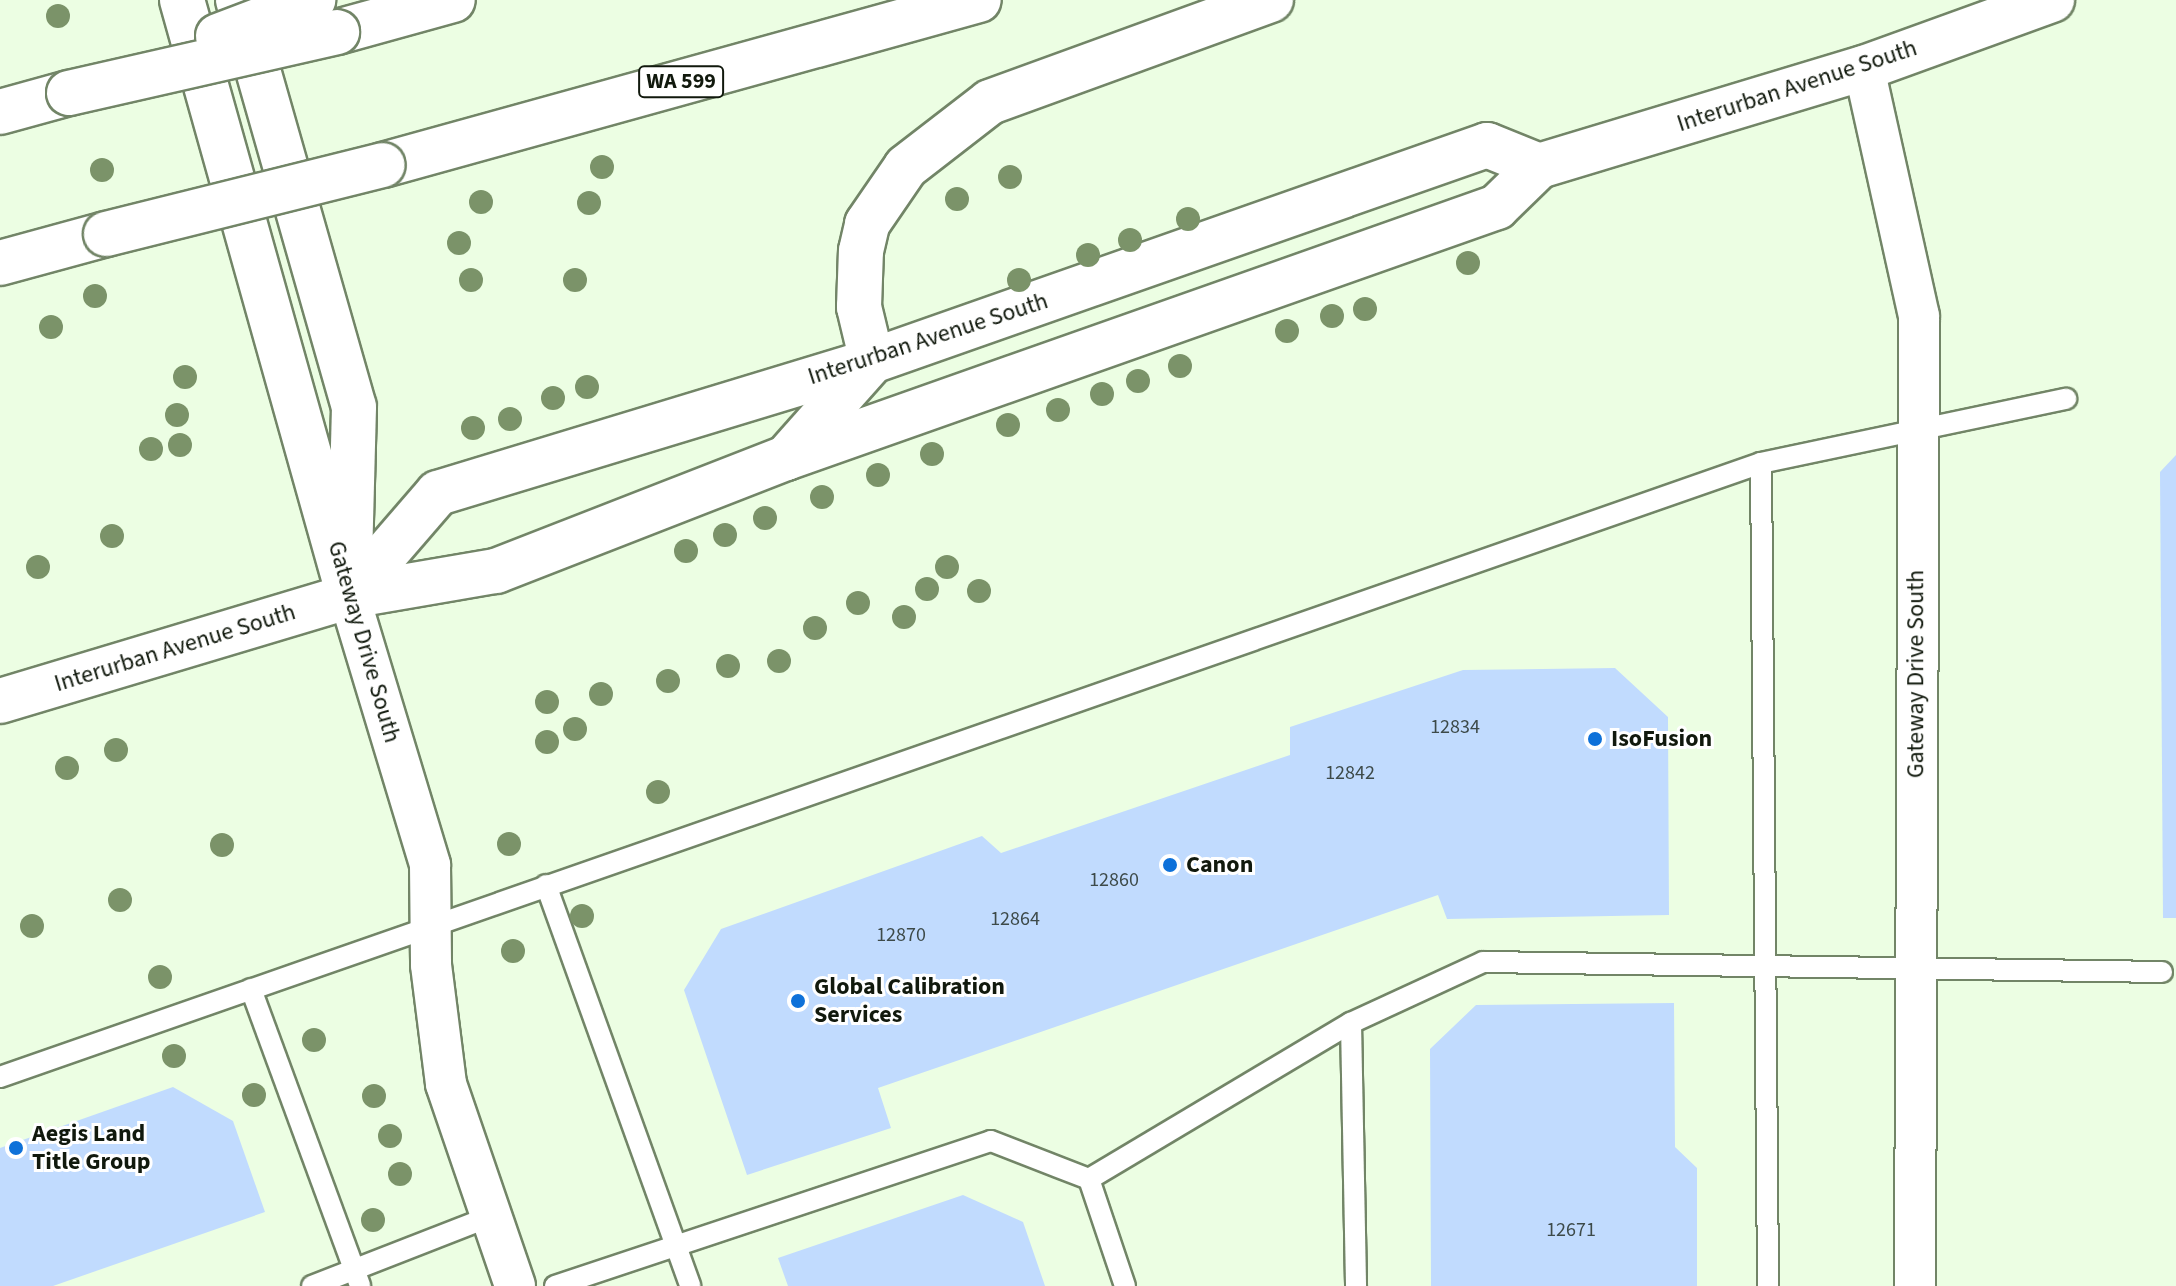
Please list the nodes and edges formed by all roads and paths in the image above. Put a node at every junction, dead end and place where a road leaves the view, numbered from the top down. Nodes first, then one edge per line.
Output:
1 (182, 0) edge
2 (238, 0) edge
3 (453, 0) edge
4 (979, 0) edge
5 (1271, 0) edge
6 (2052, 0) edge
7 (325, 16) edge
8 (1864, 68) junction
9 (0, 112) edge
10 (1539, 166) junction
11 (0, 263) edge
12 (872, 361) junction
13 (2066, 399) dead end
14 (1916, 431) junction
15 (786, 458) junction
16 (1761, 463) junction
17 (349, 596) junction
18 (0, 701) edge
19 (546, 885) junction
20 (430, 925) junction
21 (1765, 965) junction
22 (1916, 971) junction
23 (2162, 972) dead end
24 (251, 989) junction
25 (1351, 1023) junction
26 (0, 1077) edge
27 (1089, 1179) junction
28 (492, 1216) junction
29 (674, 1242) junction
30 (357, 1278) edge
31 (312, 1286) edge
32 (515, 1286) edge
33 (555, 1286) edge
34 (690, 1286) edge
35 (1125, 1286) edge
36 (1356, 1286) edge
37 (1768, 1286) edge
38 (1915, 1286) edge

1 - 17 main road, Gateway Drive South
2 - 17 main road
3 - 7 main road
4 - 11 main road, WA 599, bridge
5 - 12 main road
6 - 8 main road, Interurban Avenue South
7 - 9 main road, bridge
8 - 10 main road, Interurban Avenue South
8 - 14 street, Gateway Drive South
10 - 12 main road, Interurban Avenue South
10 - 15 main road, Interurban Avenue South
12 - 15 main road
12 - 17 main road, Interurban Avenue South
13 - 14 lane
14 - 16 lane
14 - 22 street, Gateway Drive South
15 - 17 main road, Interurban Avenue South
16 - 19 lane
16 - 21 lane
17 - 18 main road, Interurban Avenue South
17 - 20 street, Gateway Drive South
19 - 20 lane
19 - 29 lane
20 - 24 lane
20 - 28 street, Gateway Drive South
21 - 22 lane
21 - 25 lane
21 - 37 lane
22 - 23 lane
22 - 38 street, Gateway Drive South
24 - 26 lane
24 - 30 lane
25 - 27 lane
25 - 36 lane
27 - 29 lane
27 - 35 lane
28 - 30 lane
28 - 32 street, Gateway Drive South
29 - 33 lane
29 - 34 lane
30 - 31 lane

